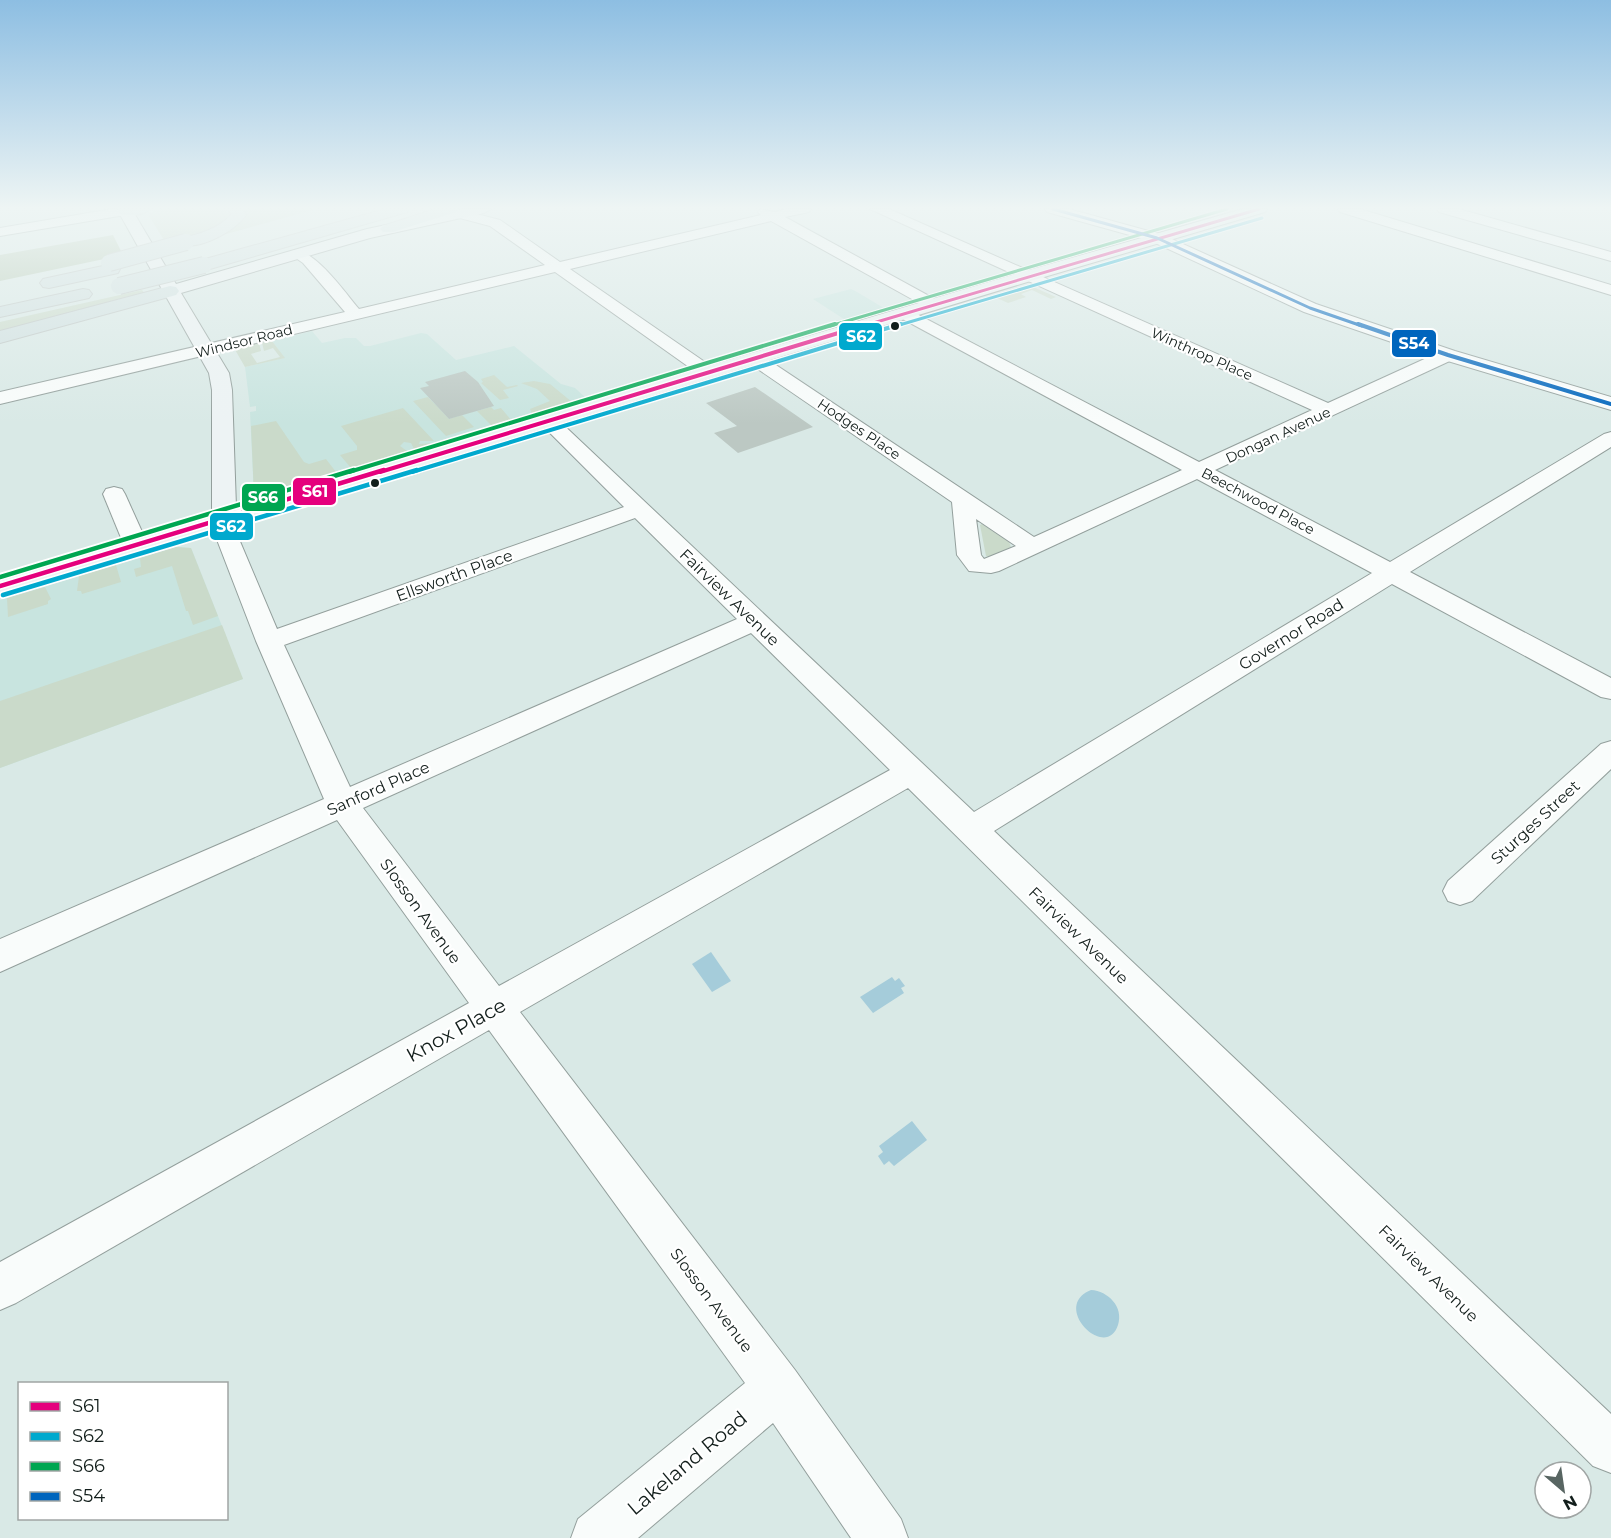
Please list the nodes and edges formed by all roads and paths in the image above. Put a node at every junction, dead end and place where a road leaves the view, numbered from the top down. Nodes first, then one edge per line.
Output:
1 (98, 281) edge
2 (105, 281) edge
3 (165, 281) edge
4 (205, 281) edge
5 (326, 281) edge
6 (495, 281) edge
7 (578, 281) edge
8 (890, 281) edge
9 (1013, 281) edge
10 (1039, 281) edge
11 (1250, 281) edge
12 (1581, 281) edge
13 (32, 286) dead end
14 (1611, 290) edge
15 (170, 291) junction
16 (934, 305) junction
17 (0, 312) edge
18 (355, 314) junction
19 (904, 314) junction
20 (0, 337) edge
21 (206, 350) junction
22 (1448, 355) junction
23 (755, 358) junction
24 (709, 373) junction
25 (0, 398) edge
26 (1611, 404) edge
27 (1330, 411) junction
28 (548, 421) junction
29 (1611, 438) edge
30 (1201, 471) junction
31 (114, 495) dead end
32 (963, 499) junction
33 (639, 509) junction
34 (224, 518) junction
35 (136, 545) junction
36 (1033, 547) junction
37 (1391, 573) junction
38 (0, 586) edge
39 (755, 621) junction
40 (269, 642) junction
41 (1611, 690) edge
42 (1611, 752) edge
43 (911, 772) junction
44 (342, 804) junction
45 (971, 830) junction
46 (1460, 891) dead end
47 (0, 956) edge
48 (494, 1010) junction
49 (0, 1287) edge
50 (778, 1387) junction
51 (1611, 1448) edge
52 (597, 1538) edge
53 (882, 1538) edge

1 - 13 highway
2 - 17 highway
3 - 15 main road, Slosson Avenue
4 - 15 main road
5 - 18 street
6 - 18 street, Windsor Road
7 - 24 street
8 - 16 street
9 - 16 main road
10 - 27 street, Winthrop Place
11 - 22 street
12 - 14 street
15 - 20 highway
15 - 21 main road, Slosson Avenue
16 - 19 main road
18 - 21 street, Windsor Road
19 - 23 main road
19 - 30 street, Beechwood Place
21 - 25 street, Windsor Road
21 - 34 main road, Slosson Avenue
22 - 26 street
22 - 27 street, Dongan Avenue
23 - 24 main road
23 - 32 street, Hodges Place
24 - 28 main road
27 - 30 street, Dongan Avenue
28 - 33 street, Fairview Avenue
28 - 34 main road
29 - 37 street, Governor Road
30 - 36 street, Dongan Avenue
30 - 37 street, Beechwood Place
31 - 35 street
32 - 36 street, Hodges Place
32 - 36 street, Dongan Avenue
33 - 39 street, Fairview Avenue
33 - 40 street, Ellsworth Place
34 - 35 main road
34 - 40 street, Slosson Avenue
35 - 38 main road
37 - 41 street, Beechwood Place
37 - 45 street, Governor Road
39 - 43 street, Fairview Avenue
39 - 44 street, Sanford Place
40 - 44 street, Slosson Avenue
42 - 46 street, Sturges Street
43 - 45 street, Fairview Avenue
43 - 48 street, Knox Place
44 - 47 street, Sanford Place
44 - 48 street, Slosson Avenue
45 - 51 street, Fairview Avenue
48 - 49 street, Knox Place
48 - 50 street, Slosson Avenue
50 - 52 street, Lakeland Road
50 - 53 street, Slosson Avenue

